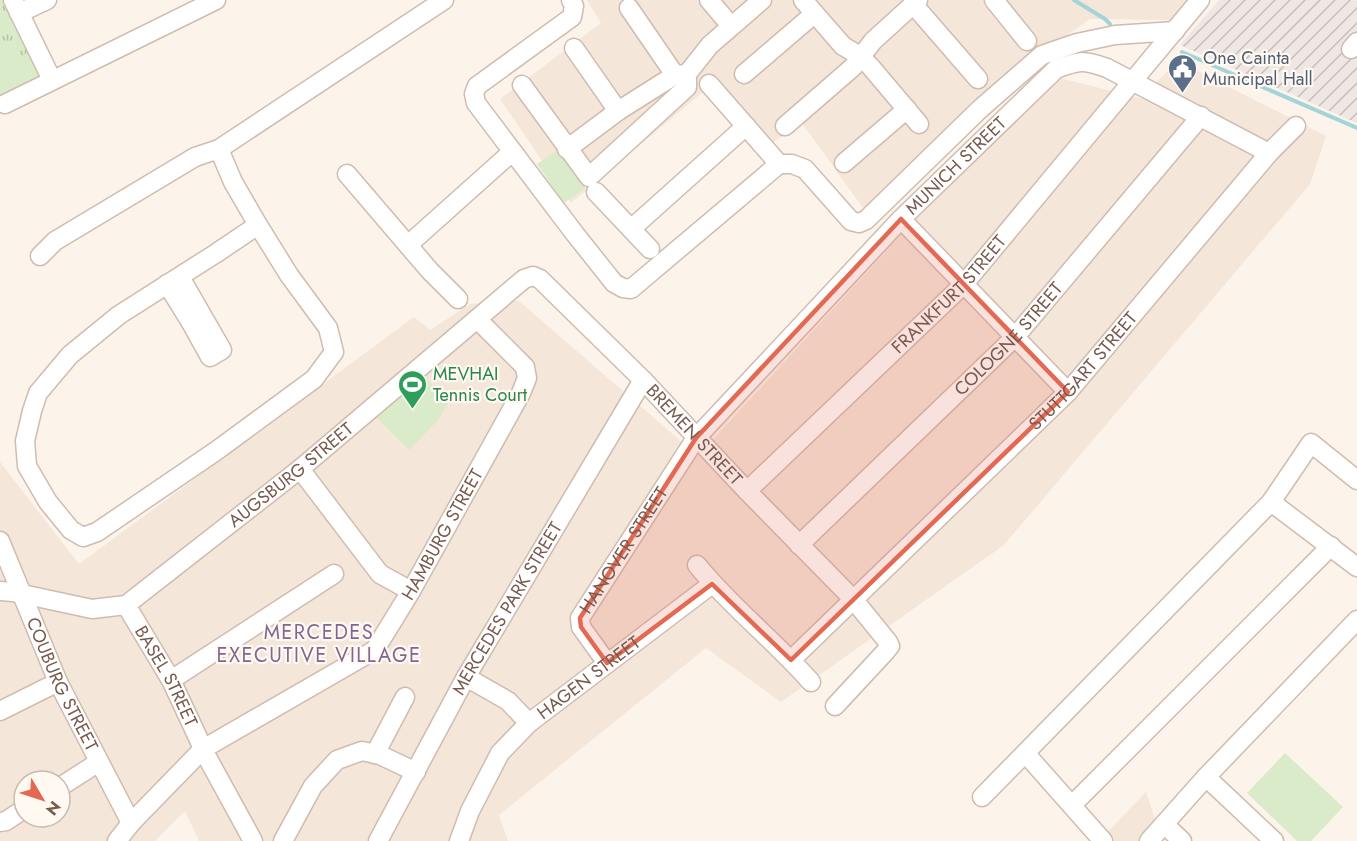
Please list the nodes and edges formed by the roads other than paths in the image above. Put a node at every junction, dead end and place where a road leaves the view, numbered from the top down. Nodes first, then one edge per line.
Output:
1 (47, 0) edge
2 (216, 0) edge
3 (444, 0) edge
4 (571, 0) edge
5 (709, 0) edge
6 (762, 0) edge
7 (994, 0) edge
8 (1200, 0) edge
9 (916, 2) edge
10 (16, 7) edge
11 (809, 7) edge
12 (628, 8) dead end
13 (731, 26) junction
14 (1175, 31) junction
15 (1028, 41) dead end
16 (574, 48) dead end
17 (860, 57) junction
18 (744, 74) dead end
19 (681, 75) junction
20 (52, 80) junction
21 (978, 80) dead end
22 (1134, 81) junction
23 (709, 84) dead end
24 (522, 85) dead end
25 (5, 104) dead end
26 (907, 109) junction
27 (618, 111) junction
28 (1201, 116) junction
29 (919, 124) dead end
30 (746, 126) junction
31 (785, 126) dead end
32 (1296, 126) dead end
33 (219, 149) junction
34 (567, 149) junction
35 (512, 152) junction
36 (1269, 153) junction
37 (844, 162) dead end
38 (779, 164) junction
39 (347, 174) dead end
40 (596, 192) dead end
41 (901, 219) junction
42 (258, 225) junction
43 (631, 229) junction
44 (408, 246) junction
45 (650, 249) dead end
46 (40, 256) dead end
47 (533, 276) joint
48 (174, 280) junction
49 (964, 284) junction
50 (458, 299) dead end
51 (196, 317) dead end
52 (477, 319) junction
53 (1015, 337) junction
54 (643, 380) junction
55 (1068, 392) junction
56 (696, 438) junction
57 (300, 469) junction
58 (1357, 480) edge
59 (747, 491) junction
60 (1271, 502) junction
61 (0, 541) edge
62 (799, 545) junction
63 (1331, 546) junction
64 (697, 565) dead end
65 (1357, 567) edge
66 (334, 574) dead end
67 (712, 584) junction
68 (0, 591) edge
69 (411, 591) junction
70 (23, 596) junction
71 (853, 599) junction
72 (126, 605) junction
73 (1357, 620) edge
74 (791, 660) junction
75 (607, 663) junction
76 (466, 677) junction
77 (171, 680) junction
78 (58, 682) junction
79 (811, 682) dead end
80 (405, 697) dead end
81 (835, 706) dead end
82 (0, 711) edge
83 (529, 723) junction
84 (203, 749) junction
85 (375, 754) junction
86 (1026, 754) junction
87 (99, 762) junction
88 (416, 772) junction
89 (1206, 777) junction
90 (72, 779) edge
91 (982, 797) dead end
92 (1072, 805) junction
93 (131, 823) junction
94 (1164, 824) junction
95 (117, 841) edge
96 (253, 841) edge
97 (283, 841) edge
98 (378, 841) edge
99 (459, 841) edge
100 (1103, 841) edge
101 (1149, 841) edge
102 (1182, 841) edge
103 (1274, 841) edge

1 - 10 street
2 - 20 street
3 - 33 street
4 - 35 street
5 - 13 street
6 - 13 street
7 - 15 street
8 - 14 street, FRANKFURT STREET
9 - 17 street
9 - 21 street
10 - 20 street
11 - 17 street
11 - 18 street
12 - 19 street
13 - 19 street
14 - 22 street, FRANKFURT STREET
14 - 38 street
16 - 27 street
17 - 26 street
17 - 31 street
19 - 27 street
19 - 34 street
20 - 25 street
22 - 28 street, MUNICH STREET
22 - 41 street, MUNICH STREET
22 - 49 street, FRANKFURT STREET
23 - 30 street
24 - 34 street
26 - 29 street
26 - 37 street
27 - 34 street
28 - 36 street, MUNICH STREET
28 - 53 street, COLOGNE STREET
30 - 38 street
30 - 43 street
32 - 36 street, STUTTGART STREET
33 - 42 street
33 - 46 street
35 - 38 street
35 - 44 street
36 - 55 street, STUTTGART STREET
39 - 44 street
40 - 43 street
41 - 49 street
41 - 56 street, MUNICH STREET
42 - 48 street
42 - 48 street
43 - 45 street
44 - 50 street
47 - 52 street, AUGSBURG STREET
47 - 54 street, BREMEN STREET
48 - 51 street
49 - 53 street
49 - 59 street, FRANKFURT STREET
52 - 57 street, AUGSBURG STREET
52 - 69 street, HAMBURG STREET
53 - 55 street
53 - 62 street, COLOGNE STREET
54 - 56 street, BREMEN STREET
54 - 76 street, MERCEDES PARK STREET
55 - 71 street, STUTTGART STREET
56 - 59 street, BREMEN STREET
56 - 75 street, HANOVER STREET
57 - 69 street
57 - 72 street, AUGSBURG STREET
58 - 60 street
59 - 62 street, BREMEN STREET
60 - 63 street
60 - 86 street
61 - 70 street, COUBURG STREET
62 - 71 street, BREMEN STREET
63 - 65 street
63 - 92 street
64 - 67 street
66 - 77 street
67 - 74 street
67 - 75 street, HAGEN STREET
68 - 70 street
69 - 84 street, HAMBURG STREET
70 - 72 street
70 - 78 street, COUBURG STREET
71 - 74 street
71 - 81 street, BREMEN STREET
72 - 77 street, BASEL STREET
73 - 89 street
74 - 79 street
75 - 83 street, HAGEN STREET
76 - 83 street, HAGEN STREET
76 - 88 street, MERCEDES PARK STREET
77 - 84 street, BASEL STREET
78 - 82 street
78 - 87 street, COUBURG STREET
80 - 85 street
83 - 99 street
84 - 93 street, HAMBURG STREET
84 - 96 street, BASEL STREET
85 - 88 street
85 - 97 street
86 - 91 street
86 - 92 street
87 - 90 street
87 - 93 street, COUBURG STREET
88 - 98 street, MERCEDES PARK STREET
89 - 94 street
89 - 103 street
92 - 100 street
93 - 95 street, HAMBURG STREET
94 - 101 street
94 - 102 street

